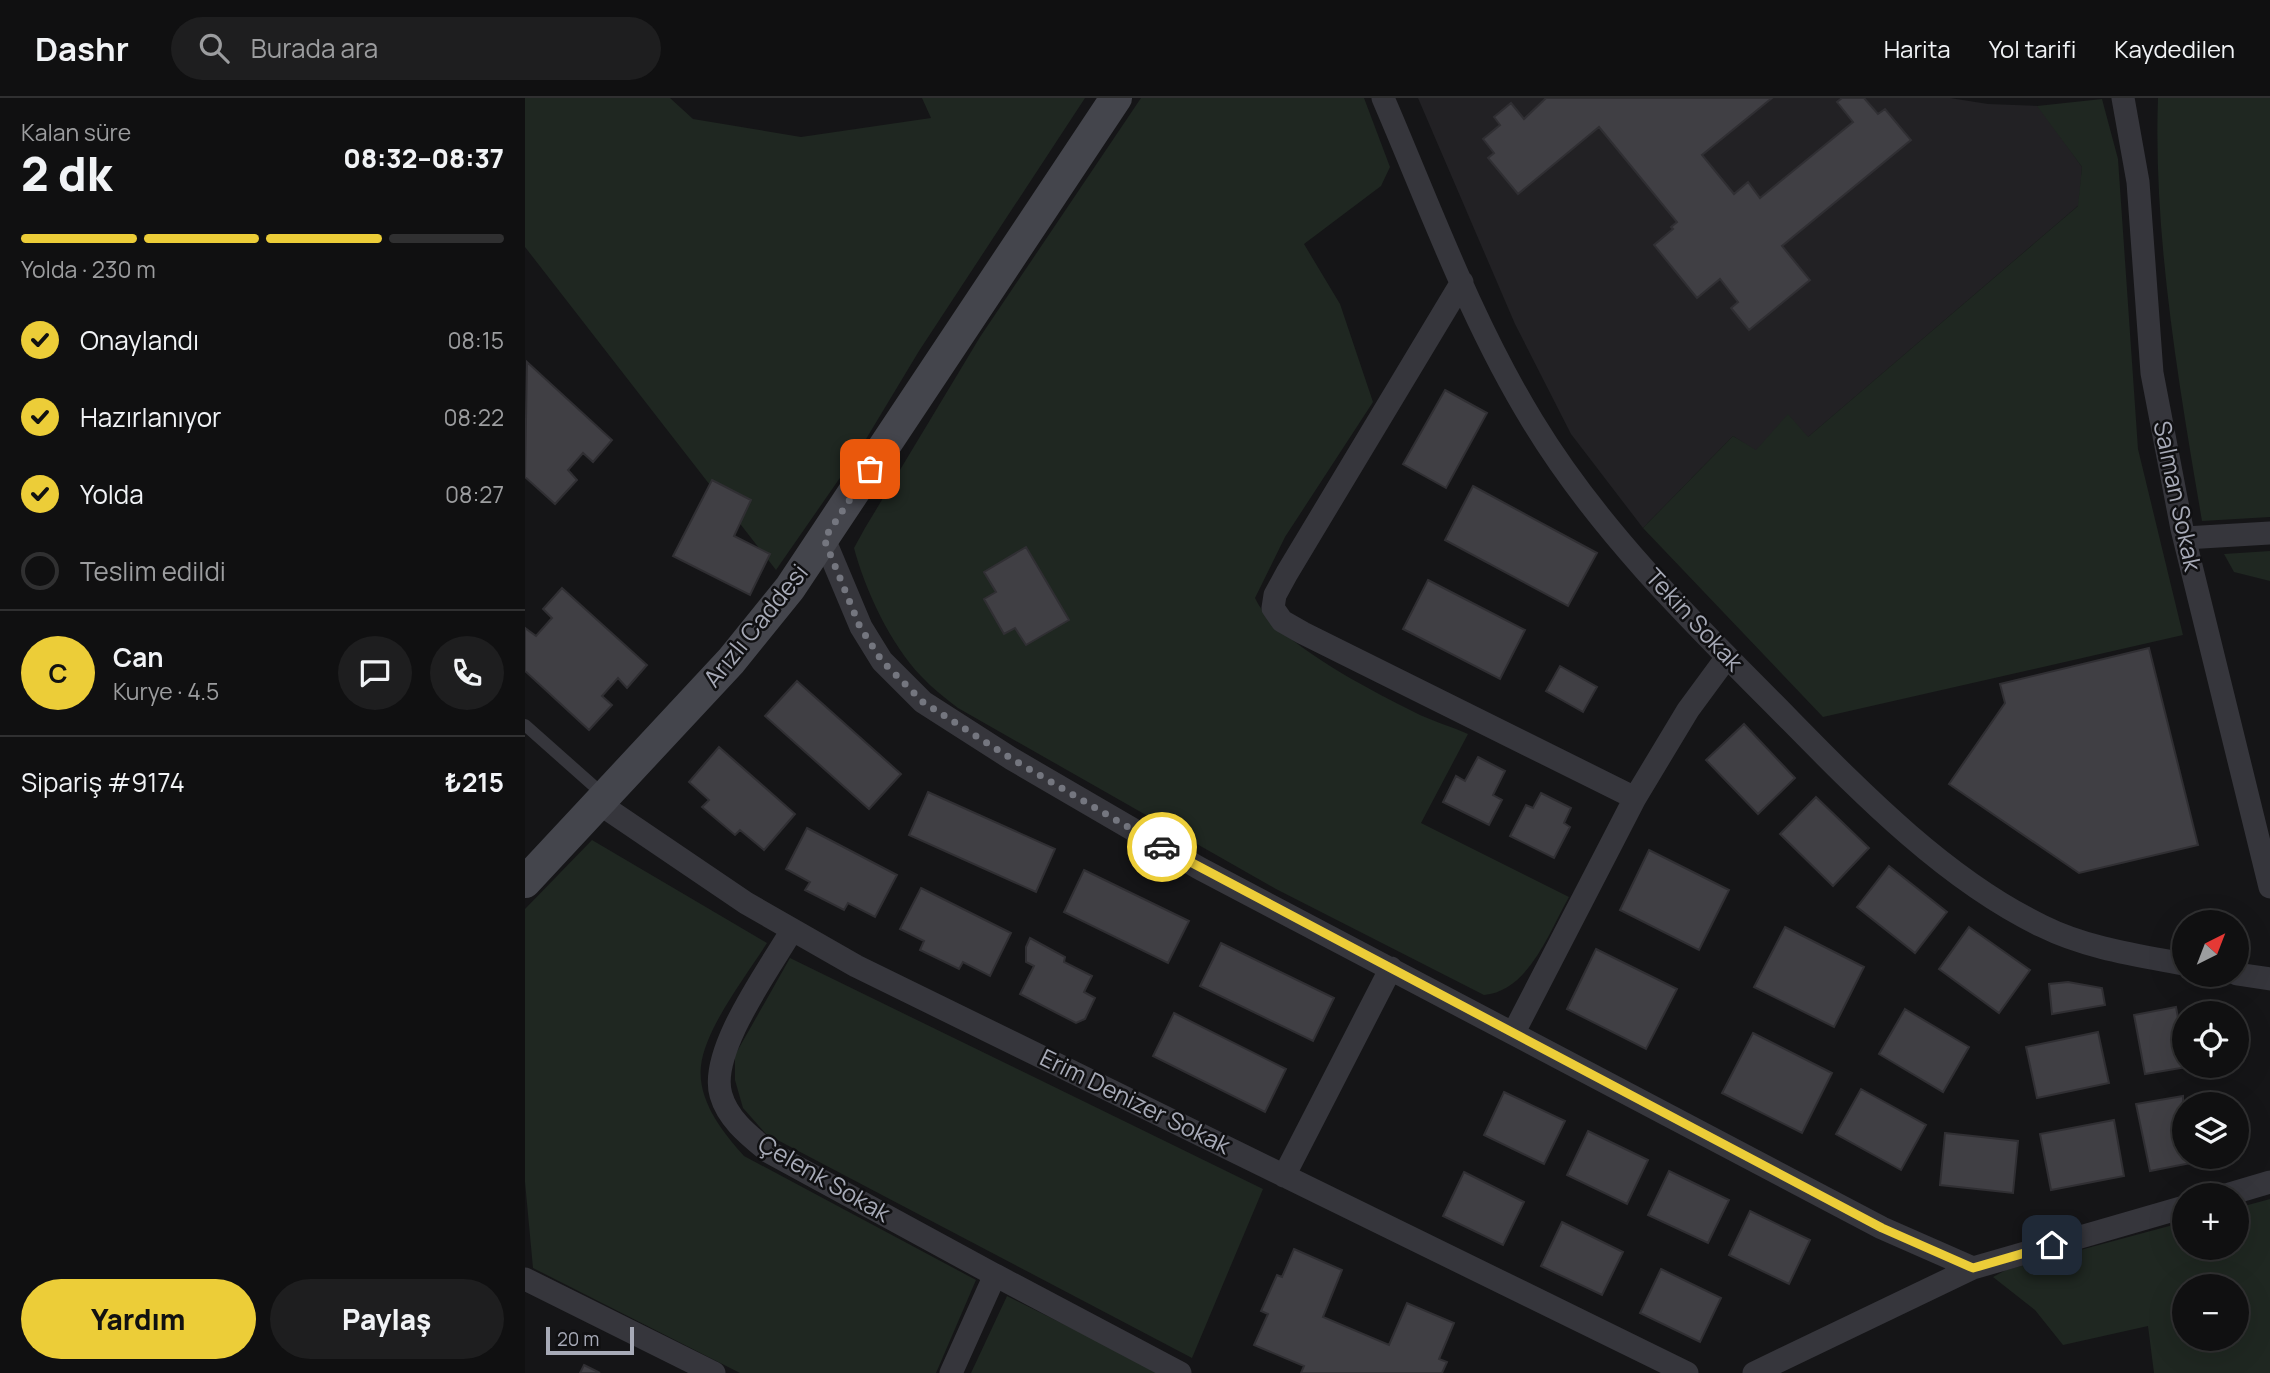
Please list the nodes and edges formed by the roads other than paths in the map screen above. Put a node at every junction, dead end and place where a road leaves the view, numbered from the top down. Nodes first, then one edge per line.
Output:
1 (1116, 98) edge
2 (1383, 98) edge
3 (2123, 98) edge
4 (1462, 282) junction
5 (2270, 533) edge
6 (2185, 538) junction
7 (824, 539) junction
8 (1727, 657) junction
9 (525, 725) edge
10 (1635, 798) junction
11 (603, 800) junction
12 (525, 882) edge
13 (2270, 887) edge
14 (792, 930) junction
15 (2172, 962) edge
16 (1391, 968) junction
17 (2249, 976) edge
18 (2270, 979) edge
19 (1514, 1032) junction
20 (1284, 1176) junction
21 (2270, 1182) edge
22 (2249, 1188) edge
23 (2172, 1210) edge
24 (1973, 1268) junction
25 (995, 1275) junction
26 (525, 1279) edge
27 (714, 1373) edge
28 (951, 1373) edge
29 (1180, 1373) edge
30 (1687, 1373) edge
31 (1754, 1373) edge

1 - 7 street, Arızlı Caddesi
2 - 4 street, Tekin Sokak
3 - 6 street, Salman Sokak
4 - 8 street, Tekin Sokak
4 - 10 street
5 - 6 street
6 - 13 street, Salman Sokak
7 - 11 street, Arızlı Caddesi
7 - 16 street
8 - 10 street
8 - 15 street, Tekin Sokak
9 - 11 lane
10 - 19 street
11 - 12 street, Arızlı Caddesi
11 - 14 street, Erim Denizer Sokak
14 - 20 street, Erim Denizer Sokak
14 - 25 street, Çelenk Sokak
16 - 19 street
16 - 20 street
17 - 18 street
19 - 24 street
20 - 30 street, Erim Denizer Sokak
21 - 22 street
23 - 24 street
24 - 31 street
25 - 28 street
25 - 29 street, Çelenk Sokak
26 - 27 street

